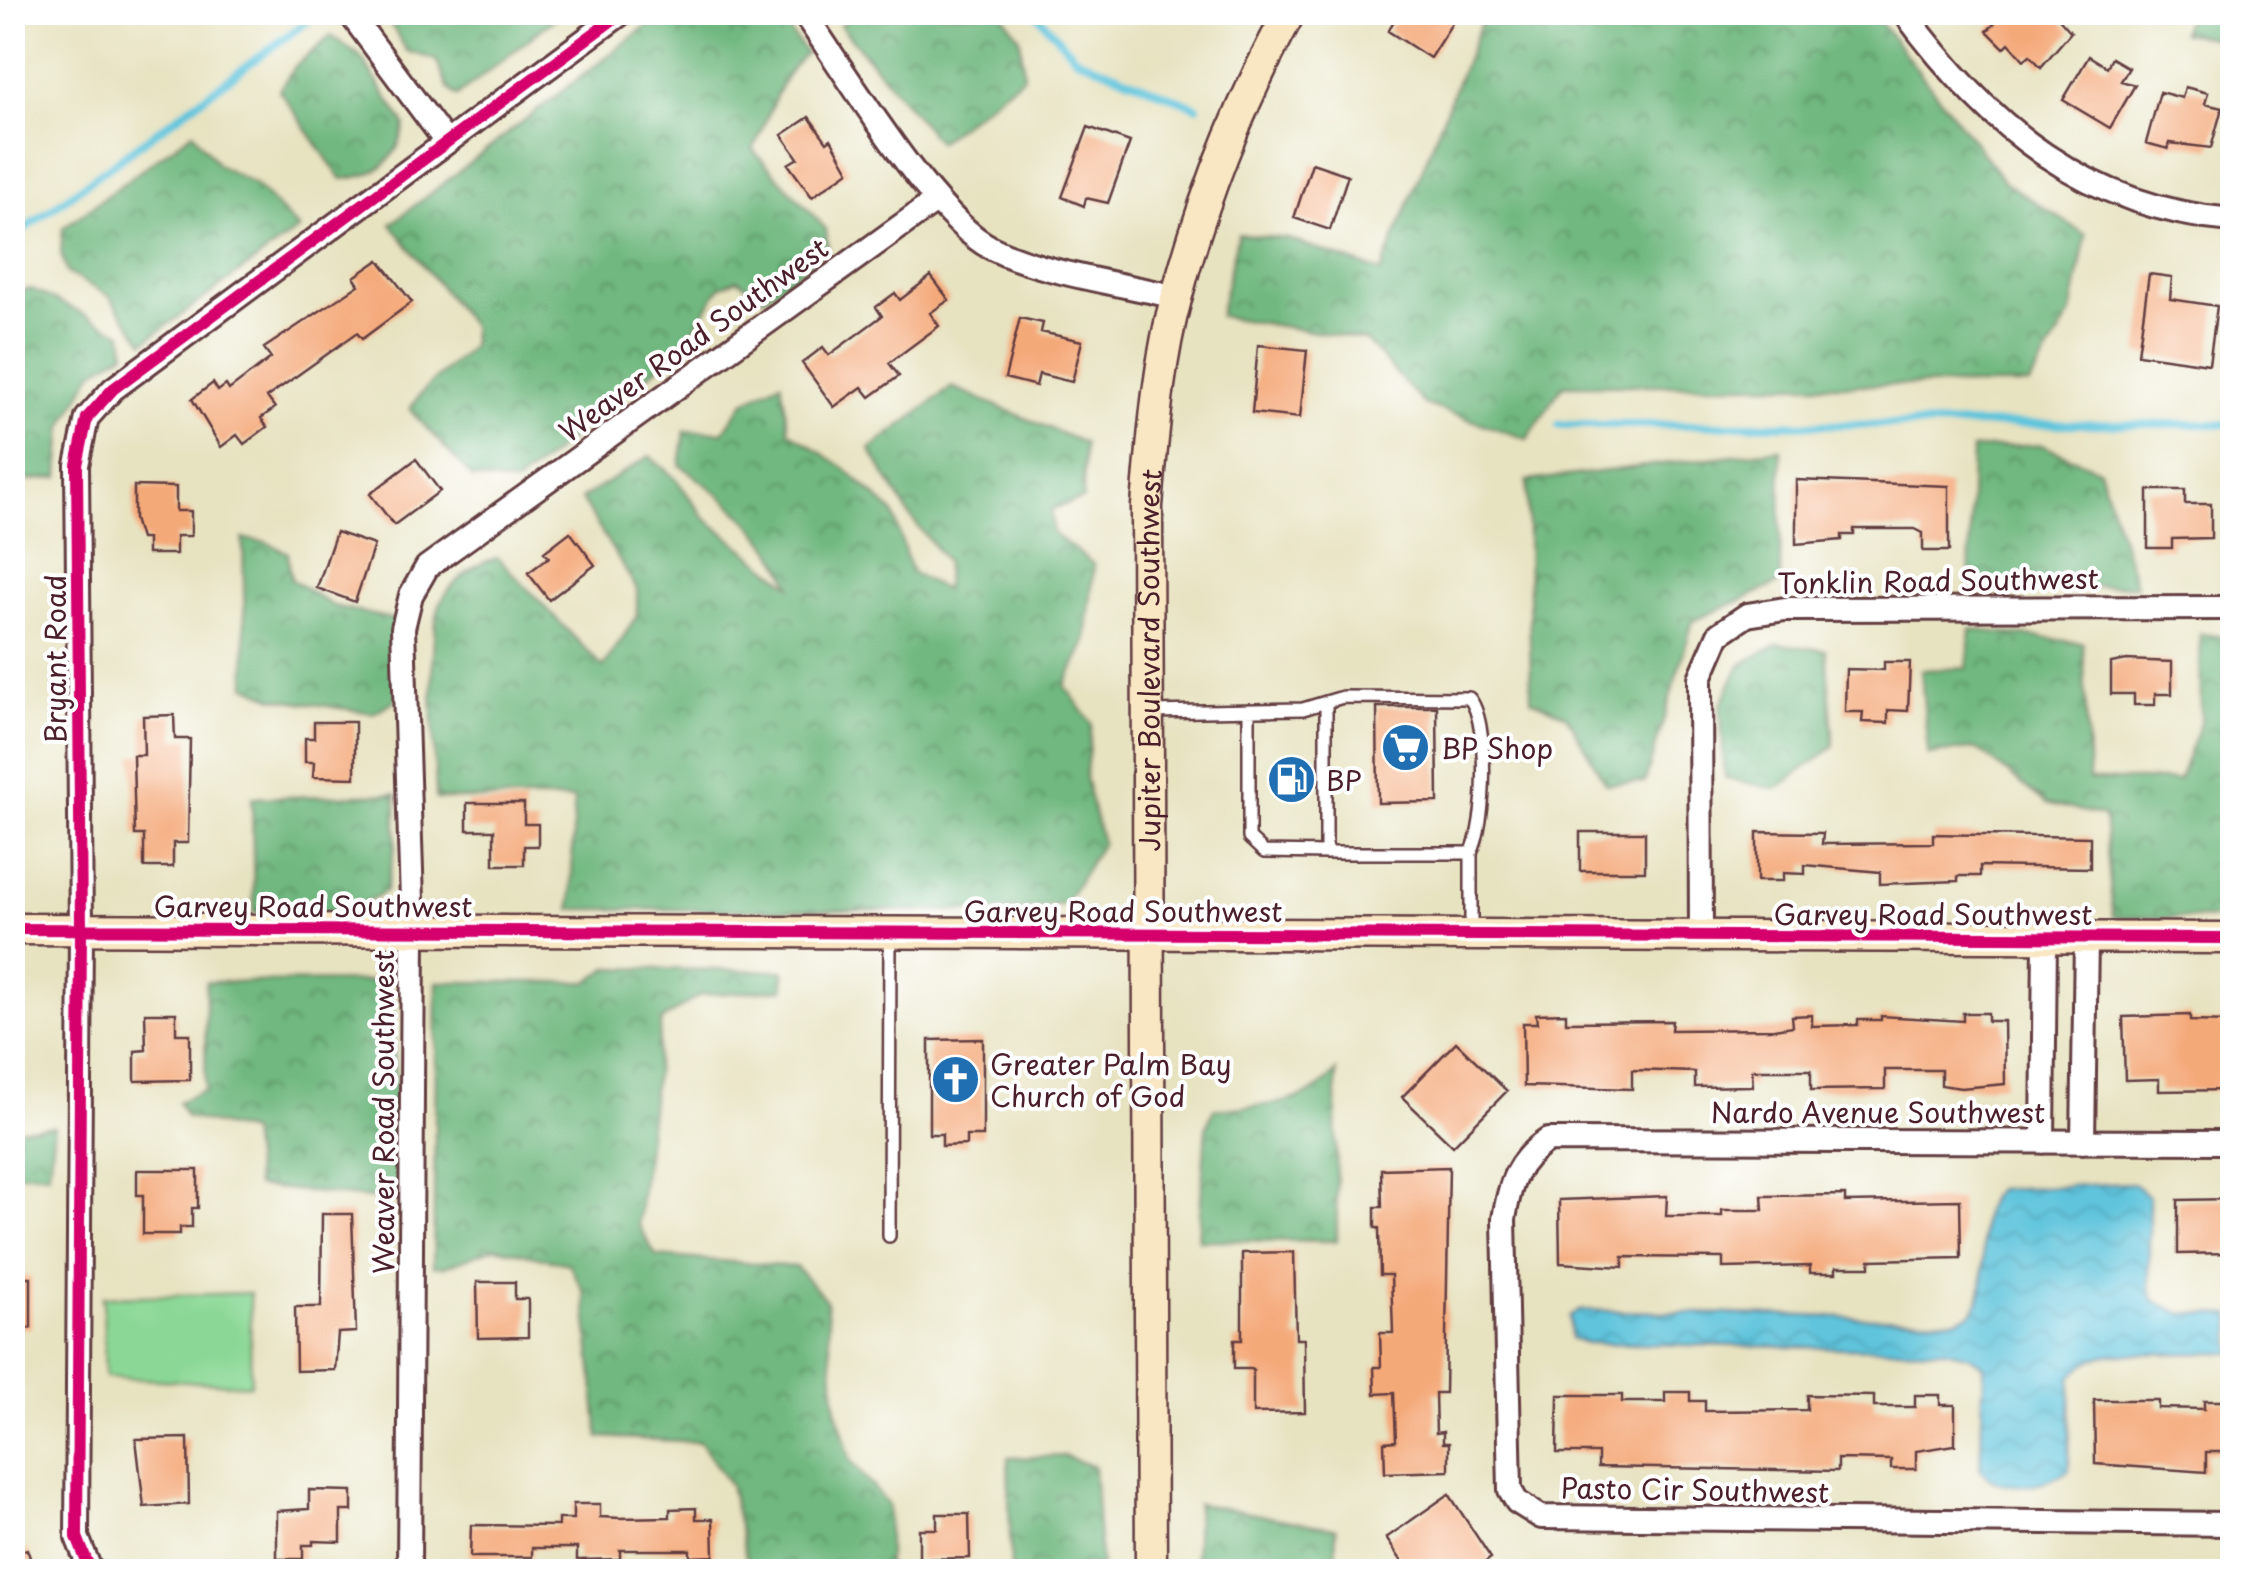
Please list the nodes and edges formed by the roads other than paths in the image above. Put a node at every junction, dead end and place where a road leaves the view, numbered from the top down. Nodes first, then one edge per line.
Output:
1 (349, 12) edge
2 (623, 12) edge
3 (803, 12) edge
4 (1290, 12) edge
5 (1904, 12) edge
6 (446, 142) junction
7 (937, 200) junction
8 (2232, 220) edge
9 (1176, 296) junction
10 (2232, 608) edge
11 (1326, 702) junction
12 (1250, 710) junction
13 (1147, 712) junction
14 (1471, 853) junction
15 (1326, 854) junction
16 (81, 929) junction
17 (12, 930) edge
18 (413, 931) junction
19 (890, 934) junction
20 (1147, 935) junction
21 (1470, 937) junction
22 (1701, 938) junction
23 (2045, 938) junction
24 (2086, 938) junction
25 (2232, 938) edge
26 (2043, 1142) junction
27 (2083, 1142) junction
28 (2232, 1142) edge
29 (1527, 1154) joint
30 (889, 1236) dead end
31 (2232, 1524) edge
32 (92, 1572) edge
33 (409, 1572) edge
34 (1151, 1572) edge

1 - 6 street
2 - 6 street, Bryant Road
3 - 7 street
4 - 9 street, Jupiter Boulevard Southwest
5 - 8 street
6 - 16 street, Bryant Road
7 - 9 street
7 - 18 street, Weaver Road Southwest
9 - 13 street, Jupiter Boulevard Southwest
10 - 22 street, Tonklin Road Southwest
11 - 12 lane
11 - 14 lane
11 - 15 lane
12 - 13 lane
12 - 15 lane
13 - 20 street, Jupiter Boulevard Southwest
14 - 15 lane
14 - 21 lane
16 - 17 street, Garvey Road Southwest
16 - 18 street, Garvey Road Southwest
16 - 32 street, Bryant Road
18 - 19 street, Garvey Road Southwest
18 - 33 street, Weaver Road Southwest
19 - 20 street, Garvey Road Southwest
19 - 30 lane
20 - 21 street, Garvey Road Southwest
20 - 34 street, Jupiter Boulevard Southwest
21 - 22 street, Garvey Road Southwest
22 - 23 street, Garvey Road Southwest
23 - 24 street, Garvey Road Southwest
23 - 26 street
24 - 25 street, Garvey Road Southwest
24 - 27 street
26 - 27 street, Nardo Avenue Southwest
26 - 29 street, Nardo Avenue Southwest
27 - 28 street, Nardo Avenue Southwest
29 - 31 street, Pasto Cir Southwest

